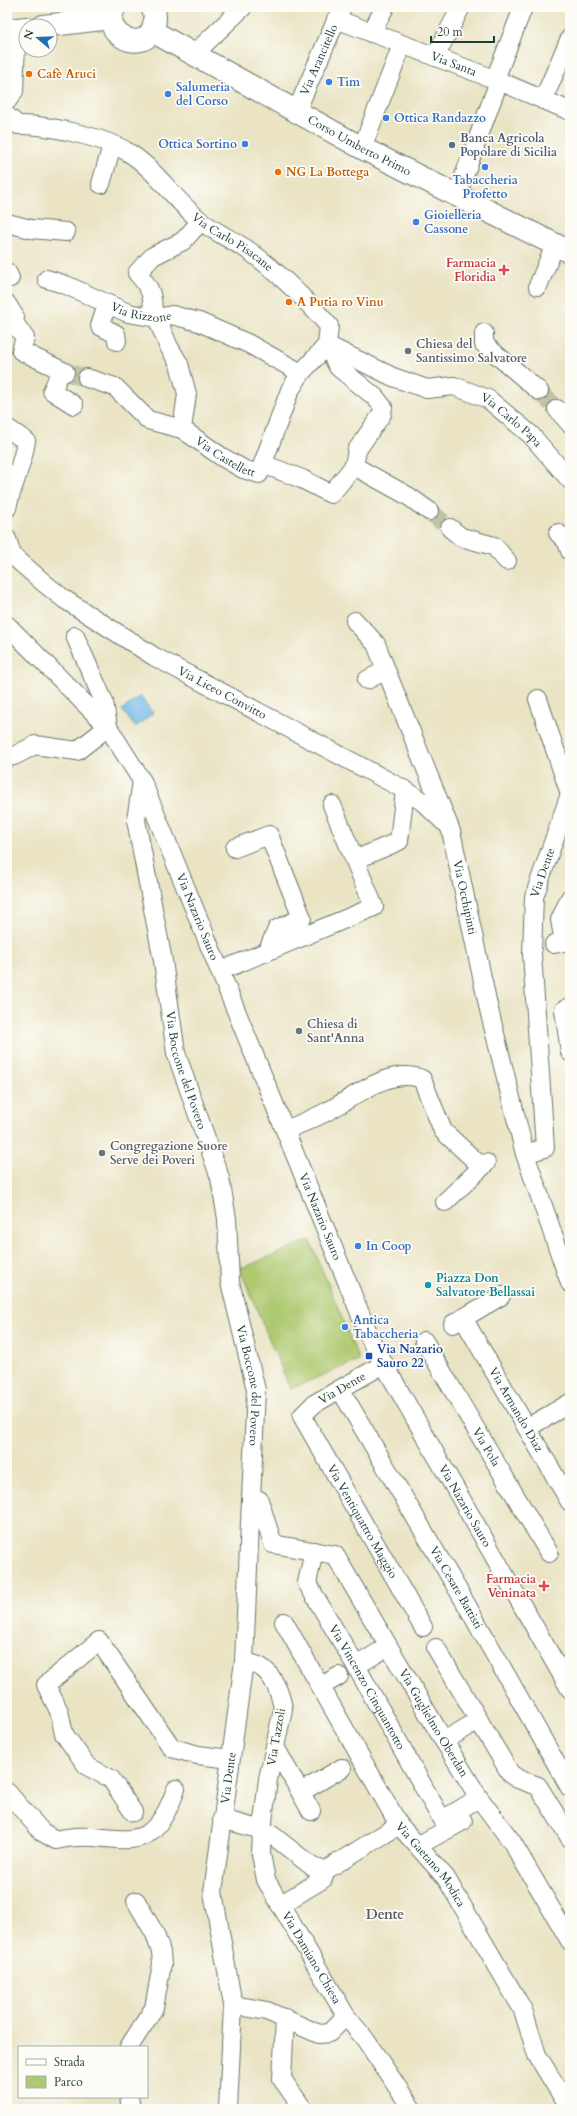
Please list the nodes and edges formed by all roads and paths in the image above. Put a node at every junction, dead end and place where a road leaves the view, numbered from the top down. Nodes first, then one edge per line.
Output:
1 (152, 7) edge
2 (243, 7) edge
3 (385, 7) edge
4 (461, 7) edge
5 (523, 8) edge
6 (113, 13) edge
7 (339, 13) edge
8 (58, 23) edge
9 (16, 29) edge
10 (152, 32) junction
11 (372, 33) junction
12 (570, 38) edge
13 (402, 45) junction
14 (193, 55) junction
15 (435, 57) junction
16 (497, 80) junction
17 (543, 100) junction
18 (7, 101) edge
19 (570, 111) edge
20 (296, 112) junction
21 (7, 116) edge
22 (112, 145) junction
23 (362, 148) junction
24 (101, 184) dead end
25 (457, 195) junction
26 (201, 221) junction
27 (7, 223) edge
28 (66, 232) dead end
29 (563, 248) edge
30 (47, 279) dead end
31 (538, 286) dead end
32 (7, 304) edge
33 (107, 305) junction
34 (155, 317) junction
35 (484, 333) dead end
36 (117, 341) dead end
37 (327, 345) junction
38 (301, 373) junction
39 (88, 378) tunnel mouth
40 (538, 391) tunnel mouth
41 (74, 405) dead end
42 (557, 409) tunnel mouth
43 (570, 424) edge
44 (7, 428) edge
45 (182, 429) junction
46 (263, 464) junction
47 (354, 466) junction
48 (570, 480) edge
49 (9, 489) edge
50 (7, 508) edge
51 (429, 512) tunnel mouth
52 (450, 528) tunnel mouth
53 (558, 534) dead end
54 (7, 539) edge
55 (570, 552) edge
56 (507, 561) dead end
57 (355, 621) dead end
58 (7, 625) edge
59 (75, 636) dead end
60 (386, 670) junction
61 (367, 680) dead end
62 (538, 699) dead end
63 (108, 727) junction
64 (7, 757) edge
65 (142, 781) junction
66 (405, 790) junction
67 (570, 794) edge
68 (332, 805) dead end
69 (451, 831) junction
70 (236, 848) dead end
71 (354, 860) junction
72 (570, 898) edge
73 (554, 944) dead end
74 (266, 952) junction
75 (220, 971) junction
76 (570, 1007) edge
77 (570, 1052) edge
78 (286, 1130) junction
79 (525, 1154) junction
80 (445, 1202) dead end
81 (570, 1283) edge
82 (501, 1296) dead end
83 (424, 1341) dead end
84 (384, 1364) junction
85 (340, 1389) junction
86 (570, 1403) edge
87 (302, 1416) joint
88 (527, 1428) junction
89 (251, 1500) junction
90 (570, 1502) edge
91 (314, 1551) junction
92 (549, 1553) dead end
93 (284, 1622) dead end
94 (423, 1627) dead end
95 (436, 1648) dead end
96 (379, 1652) dead end
97 (244, 1661) junction
98 (356, 1666) junction
99 (339, 1676) dead end
100 (320, 1687) junction
101 (570, 1689) edge
102 (479, 1720) junction
103 (444, 1740) junction
104 (276, 1748) junction
105 (230, 1759) junction
106 (342, 1768) dead end
107 (176, 1788) dead end
108 (570, 1788) edge
109 (7, 1792) edge
110 (301, 1792) junction
111 (482, 1803) junction
112 (311, 1811) dead end
113 (133, 1812) dead end
114 (222, 1819) junction
115 (399, 1825) junction
116 (262, 1830) junction
117 (570, 1838) edge
118 (419, 1845) junction
119 (326, 1870) junction
120 (136, 1901) dead end
121 (280, 1905) junction
122 (570, 1941) edge
123 (233, 2005) junction
124 (346, 2016) junction
125 (286, 2018) junction
126 (130, 2046) edge
127 (130, 2098) edge
128 (131, 2109) edge
129 (228, 2109) edge
130 (303, 2109) edge
131 (412, 2109) edge
132 (570, 2109) edge

1 - 10 street
2 - 14 street
3 - 11 street
4 - 15 street
5 - 16 street
6 - 8 street
6 - 10 street
7 - 11 street, Via Santa
7 - 20 street, Via Arancitello
9 - 18 street
10 - 14 street, Corso Umberto Primo
11 - 13 street, Via Santa
12 - 17 street
13 - 15 street, Via Santa
13 - 23 street
14 - 20 street, Corso Umberto Primo
15 - 16 street, Via Santa
16 - 17 street, Via Santa
16 - 25 street
17 - 19 street, Via Santa
20 - 23 street, Corso Umberto Primo
21 - 22 street, Via Carlo Pisacane
22 - 24 street
22 - 26 street, Via Carlo Pisacane
23 - 25 street, Corso Umberto Primo
25 - 29 street, Corso Umberto Primo
26 - 34 street
26 - 37 street, Via Carlo Pisacane
27 - 28 street
29 - 31 street
30 - 33 street, Via Rizzone
32 - 41 street
33 - 34 street, Via Rizzone
33 - 36 street
34 - 38 street, Via Rizzone
34 - 45 street
35 - 40 street
37 - 38 street, Via Castellett
37 - 47 street
37 - 48 street, Via Carlo Papa
38 - 46 street, Via Castellett
39 - 45 street, Via Castellett
42 - 43 street
44 - 49 street
45 - 46 street, Via Castellett
46 - 47 street
47 - 51 street
49 - 50 street
52 - 56 street
53 - 55 street
54 - 66 street, Via Liceo Convitto
57 - 60 street, Via Occhipinti
58 - 63 street
59 - 63 street
60 - 61 street
60 - 69 street, Via Occhipinti
62 - 67 street
63 - 64 street
63 - 65 street, Via Nazario Sauro
65 - 75 street, Via Nazario Sauro
65 - 89 street, Via Boccone del Povero
66 - 69 street, Via Liceo Convitto
66 - 71 street
67 - 79 street, Via Dente
68 - 71 street
69 - 79 street, Via Occhipinti
70 - 74 street
71 - 74 street
72 - 73 street
74 - 75 street
75 - 78 street, Via Nazario Sauro
76 - 77 street
78 - 80 street
78 - 84 street, Via Nazario Sauro
79 - 81 street, Via Occhipinti
82 - 88 street, Via Armando Diaz
83 - 92 street, Via Pola
84 - 85 street, Via Dente
84 - 101 street, Via Nazario Sauro
85 - 87 street, Via Dente
85 - 108 street, Via Cesare Battisti
86 - 88 street
87 - 94 street, Via Ventiquattro Maggio
88 - 90 street, Via Armando Diaz
89 - 91 street, Via Guglielmo Oberdan
89 - 97 street, Via Dente
91 - 98 street, Via Vincenzo Cinquantotto
91 - 103 street, Via Guglielmo Oberdan
93 - 100 street, Via Gaetano Modica
95 - 102 street
96 - 98 street
97 - 104 street, Via Tazzoli
97 - 105 street, Via Dente
98 - 111 street, Via Vincenzo Cinquantotto
99 - 100 street
100 - 115 street, Via Gaetano Modica
102 - 103 street
102 - 117 street
103 - 111 street, Via Guglielmo Oberdan
104 - 110 street
104 - 116 street, Via Tazzoli
105 - 113 street
105 - 114 street, Via Dente
106 - 110 street
107 - 109 street
110 - 112 street
111 - 118 street
111 - 122 street, Via Guglielmo Oberdan
114 - 116 street
114 - 123 street, Via Dente
115 - 118 street, Via Gaetano Modica
115 - 119 street
116 - 119 street
116 - 121 street, Via Damiano Chiesa
118 - 132 street, Via Gaetano Modica
119 - 121 street
120 - 126 street
121 - 124 street, Via Damiano Chiesa
123 - 125 street
123 - 129 street, Via Dente
124 - 125 street
124 - 131 street, Via Damiano Chiesa
125 - 130 street
127 - 128 street

